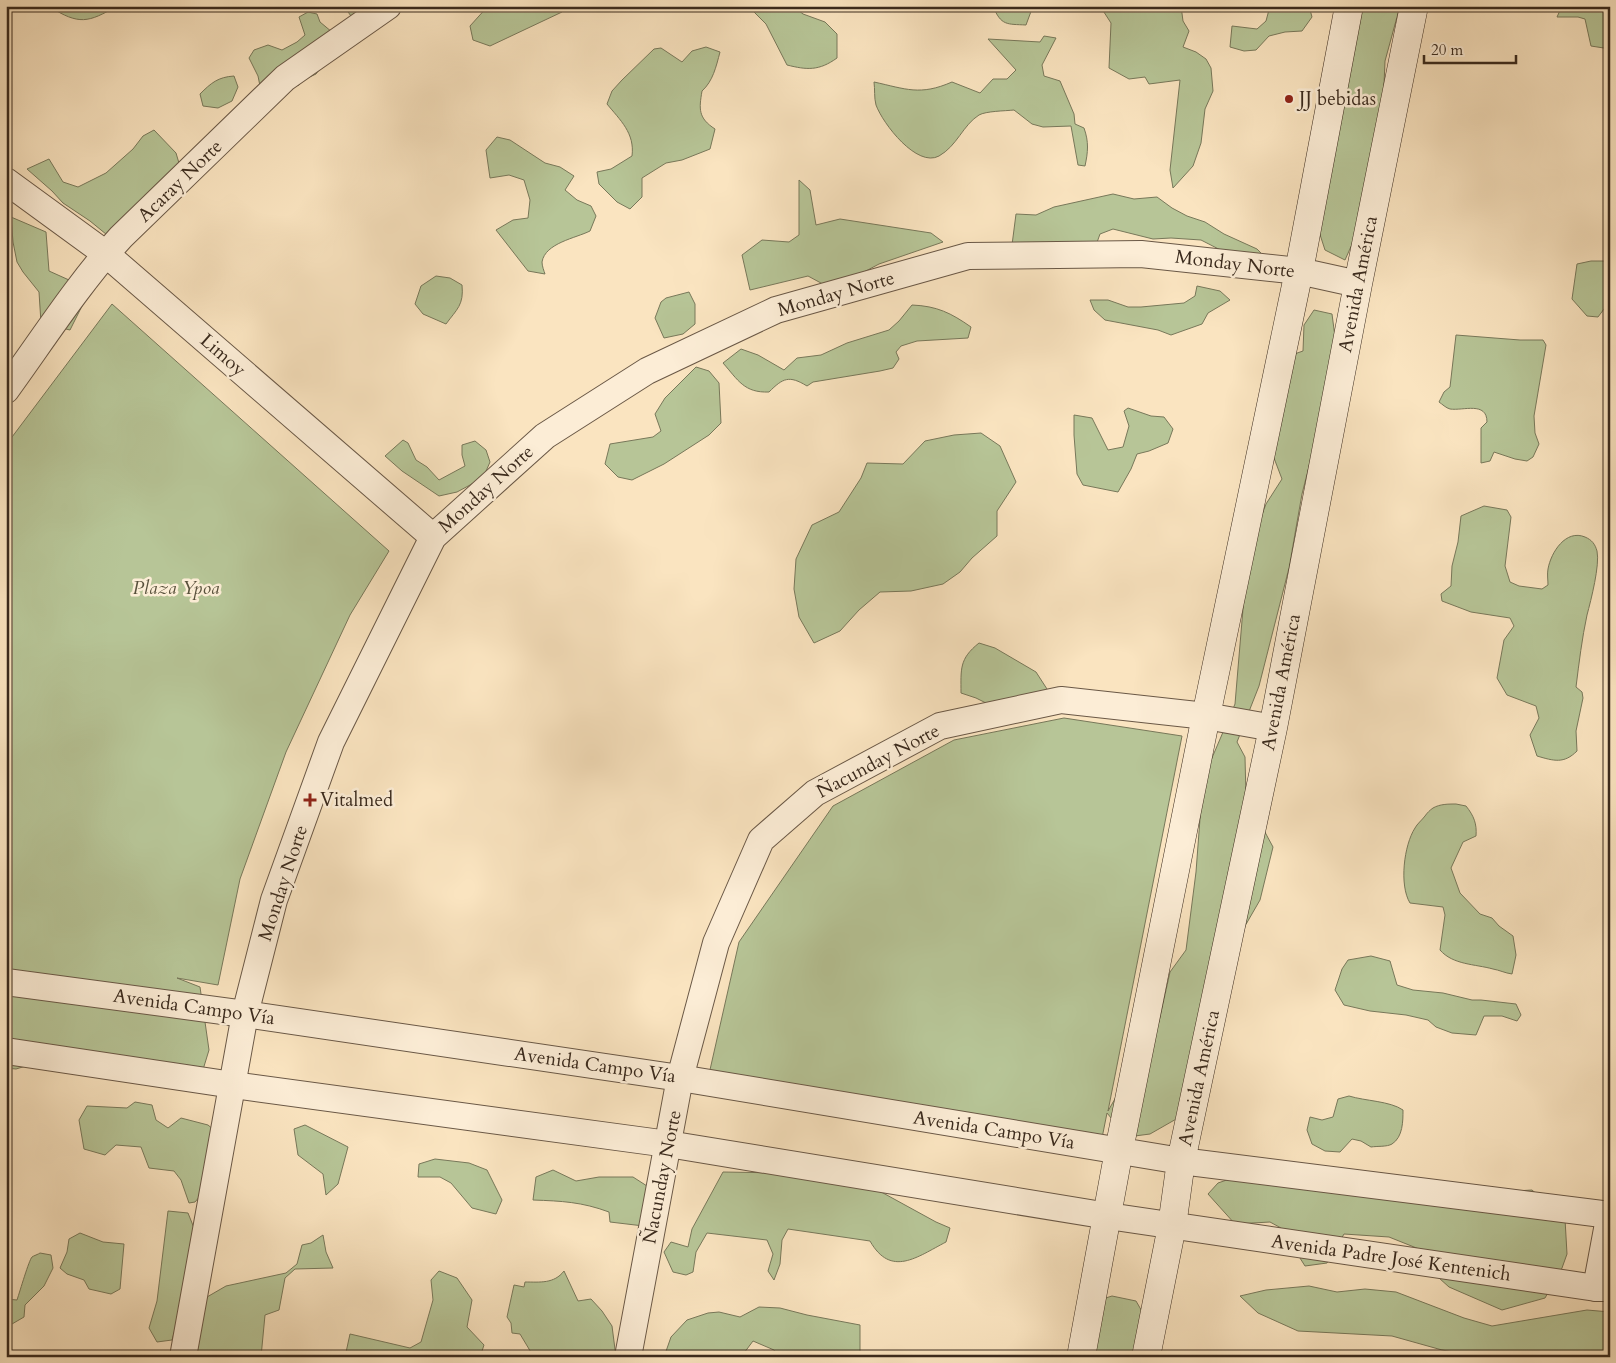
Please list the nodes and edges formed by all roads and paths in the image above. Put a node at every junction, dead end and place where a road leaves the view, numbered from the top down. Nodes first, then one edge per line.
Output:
1 (388, 6) edge
2 (1349, 6) edge
3 (1414, 6) edge
4 (6, 181) edge
5 (106, 254) junction
6 (1299, 271) junction
7 (1358, 284) junction
8 (6, 390) edge
9 (433, 537) junction
10 (1206, 716) junction
11 (1272, 728) junction
12 (6, 982) edge
13 (245, 1014) junction
14 (6, 1051) edge
15 (680, 1078) junction
16 (233, 1085) junction
17 (668, 1144) junction
18 (1119, 1150) junction
19 (1181, 1161) junction
20 (1610, 1215) edge
21 (1108, 1216) junction
22 (1172, 1226) junction
23 (1603, 1288) edge
24 (183, 1357) edge
25 (628, 1357) edge
26 (1081, 1357) edge
27 (1146, 1357) edge

1 - 5 street, Acaray Norte
2 - 6 main road
3 - 7 main road, Avenida América
4 - 5 street, Limoy
5 - 8 street, Acaray Norte
5 - 9 street, Limoy
6 - 7 street, Monday Norte
6 - 9 street, Monday Norte
6 - 10 main road
7 - 11 main road, Avenida América
9 - 13 street, Monday Norte
10 - 11 street, Ñacunday Norte
10 - 15 street, Ñacunday Norte
10 - 18 main road
11 - 19 main road, Avenida América
12 - 13 street, Avenida Campo Vía
13 - 15 street, Avenida Campo Vía
13 - 16 street, Monday Norte
14 - 16 street
15 - 17 street, Ñacunday Norte
15 - 18 street, Avenida Campo Vía
16 - 17 street
16 - 24 street, Monday Norte
17 - 21 street
17 - 25 street, Ñacunday Norte
18 - 19 street, Avenida Campo Vía
18 - 21 main road
19 - 20 street
19 - 22 main road, Avenida América
20 - 23 street
21 - 22 street
21 - 26 main road
22 - 23 street, Avenida Padre José Kentenich
22 - 27 main road, Avenida América

